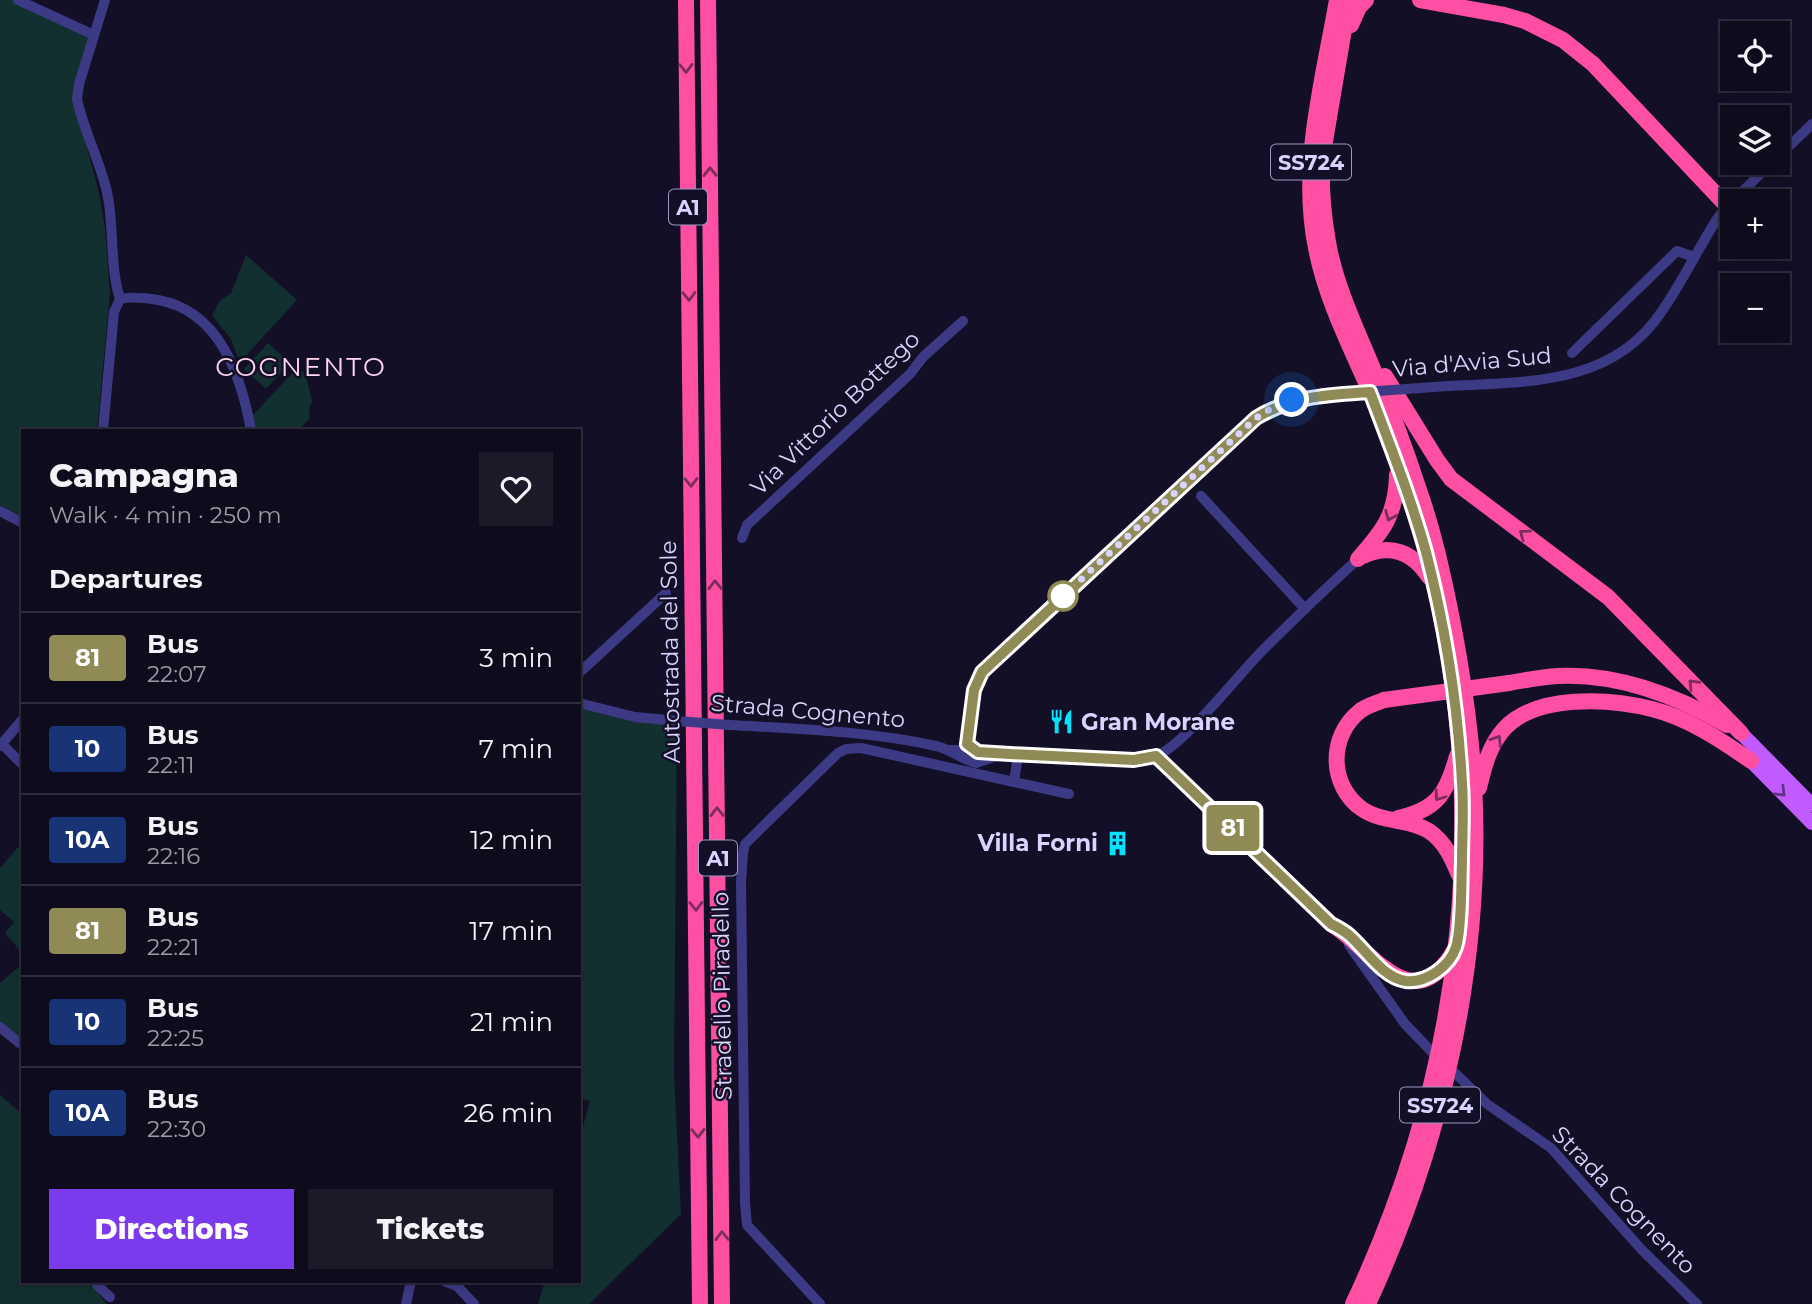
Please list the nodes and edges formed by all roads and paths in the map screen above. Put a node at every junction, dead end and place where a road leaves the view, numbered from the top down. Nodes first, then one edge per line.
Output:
1 (18, 0) edge
2 (104, 0) edge
3 (686, 0) edge
4 (708, 0) edge
5 (1337, 0) edge
6 (1349, 0) edge
7 (1366, 0) edge
8 (1420, 0) edge
9 (94, 35) junction
10 (1334, 84) junction
11 (1812, 124) edge
12 (1790, 145) edge
13 (1759, 175) edge
14 (1745, 189) edge
15 (1720, 199) edge
16 (1720, 217) edge
17 (1694, 257) junction
18 (120, 299) junction
19 (1350, 313) junction
20 (963, 321) dead end
21 (1572, 353) dead end
22 (1369, 374) junction
23 (103, 429) edge
24 (251, 429) edge
25 (1397, 462) junction
26 (1201, 496) dead end
27 (0, 512) edge
28 (21, 522) edge
29 (742, 538) dead end
30 (1358, 559) junction
31 (1434, 584) junction
32 (666, 593) dead end
33 (1305, 609) junction
34 (581, 671) edge
35 (581, 704) edge
36 (1697, 710) junction
37 (21, 721) edge
38 (1741, 733) junction
39 (1, 745) edge
40 (966, 746) junction
41 (1460, 747) junction
42 (950, 750) junction
43 (1014, 755) junction
44 (1156, 756) junction
45 (1751, 761) junction
46 (21, 763) edge
47 (1014, 782) junction
48 (1069, 794) dead end
49 (1475, 804) junction
50 (1812, 805) edge
51 (1394, 819) junction
52 (1812, 823) edge
53 (1461, 880) junction
54 (1331, 924) junction
55 (1456, 947) junction
56 (0, 1027) edge
57 (21, 1044) edge
58 (1433, 1052) dead end
59 (1455, 1073) dead end
60 (96, 1283) edge
61 (410, 1283) edge
62 (449, 1283) edge
63 (110, 1297) dead end
64 (405, 1304) edge
65 (474, 1304) edge
66 (700, 1304) edge
67 (722, 1304) edge
68 (820, 1304) edge
69 (1353, 1304) edge
70 (1368, 1304) edge
71 (1697, 1304) edge

1 - 9 street
2 - 9 street
3 -> 66 highway, Autostrada del Sole / A1
67 -> 4 highway, Autostrada del Sole / A1
5 - 22 highway, SS724
6 - 10 highway, SS724
7 - 10 highway
8 - 15 highway
9 - 18 street
10 - 19 highway, SS724
11 - 12 street
13 - 14 street, Via d'Avia Sud
16 - 17 street, Via d'Avia Sud
17 - 21 street, Via d'Avia Sud
17 - 40 street, Via d'Avia Sud, bridge
18 - 23 street
18 - 24 street
19 - 22 highway, SS724
38 -> 19 highway
20 - 29 street, Via Vittorio Bottego
22 - 25 highway, SS724
22 - 49 highway, SS724
25 -> 30 highway
25 - 31 highway, SS724
26 - 33 street
27 - 28 street
30 - 31 highway
30 - 33 street
31 - 41 highway, SS724
32 - 34 street
33 - 44 street
35 - 42 street, Strada Cognento, bridge
36 - 38 highway
36 - 45 highway
36 - 51 highway, bridge
37 - 39 street
38 - 50 main road
39 - 46 street
40 - 42 street, Strada Cognento
40 - 43 street, Strada Cognento
41 -> 51 highway
41 - 53 highway, SS724
42 - 43 street, Strada Cognento
43 - 44 street, Strada Cognento
43 - 47 street
44 - 54 street
49 -> 45 highway
45 -> 52 main road
47 - 48 street
47 - 68 street, Stradello Piradello
49 - 70 highway, SS724
51 - 53 highway
53 - 55 highway, SS724
54 - 55 highway
54 - 58 street
55 - 69 highway, SS724
56 - 57 street
59 - 71 street, Strada Cognento
60 - 63 street
61 - 64 street
62 - 65 street

